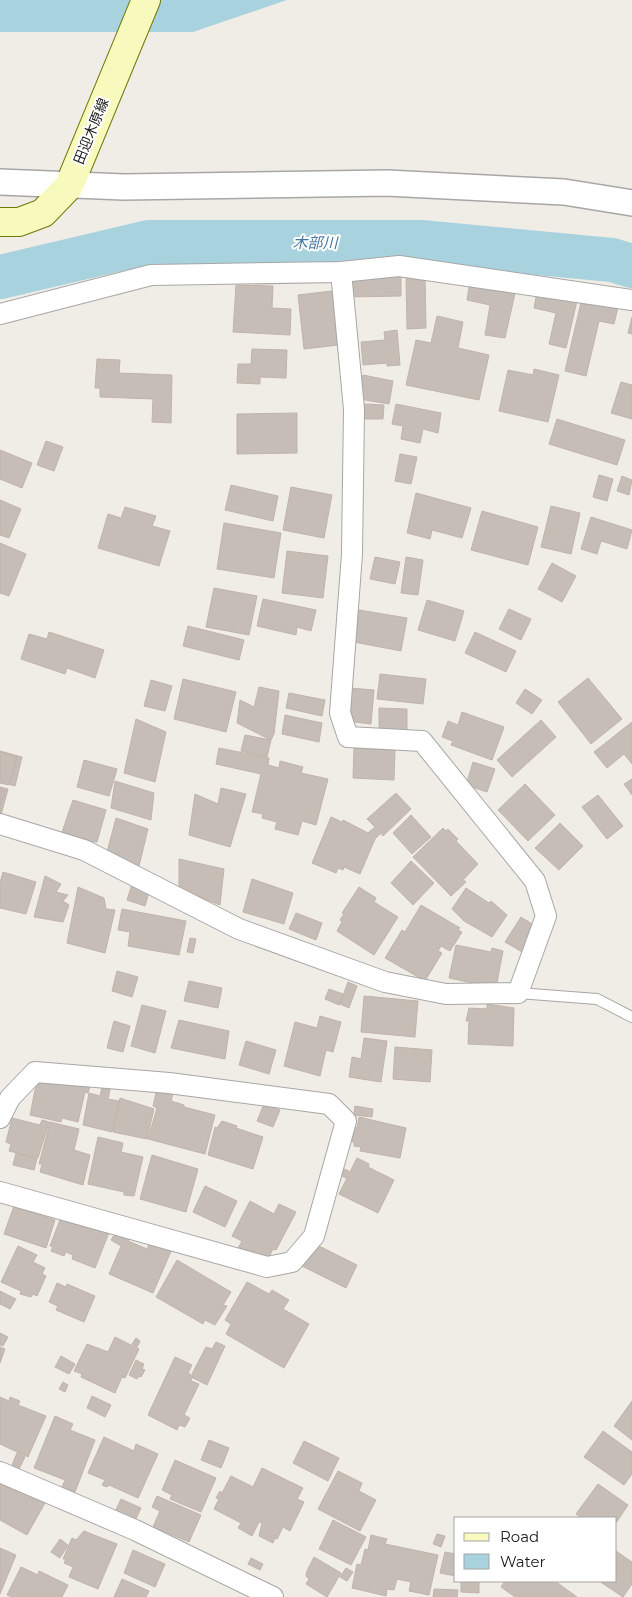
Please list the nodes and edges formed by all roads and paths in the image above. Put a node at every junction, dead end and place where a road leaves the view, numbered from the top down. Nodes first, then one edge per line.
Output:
1 (146, 0) edge
2 (0, 182) edge
3 (69, 186) junction
4 (632, 204) edge
5 (0, 222) edge
6 (341, 272) junction
7 (632, 300) edge
8 (0, 314) edge
9 (0, 824) edge
10 (518, 993) junction
11 (632, 1017) edge
12 (0, 1118) edge
13 (0, 1192) edge
14 (0, 1472) edge
15 (273, 1597) edge

1 - 3 main road, 田迎木原線
2 - 3 street
3 - 4 street
3 - 5 main road, 田迎木原線
6 - 7 street
6 - 8 street
6 - 10 street
9 - 10 street
10 - 11 lane
12 - 13 street
14 - 15 street

